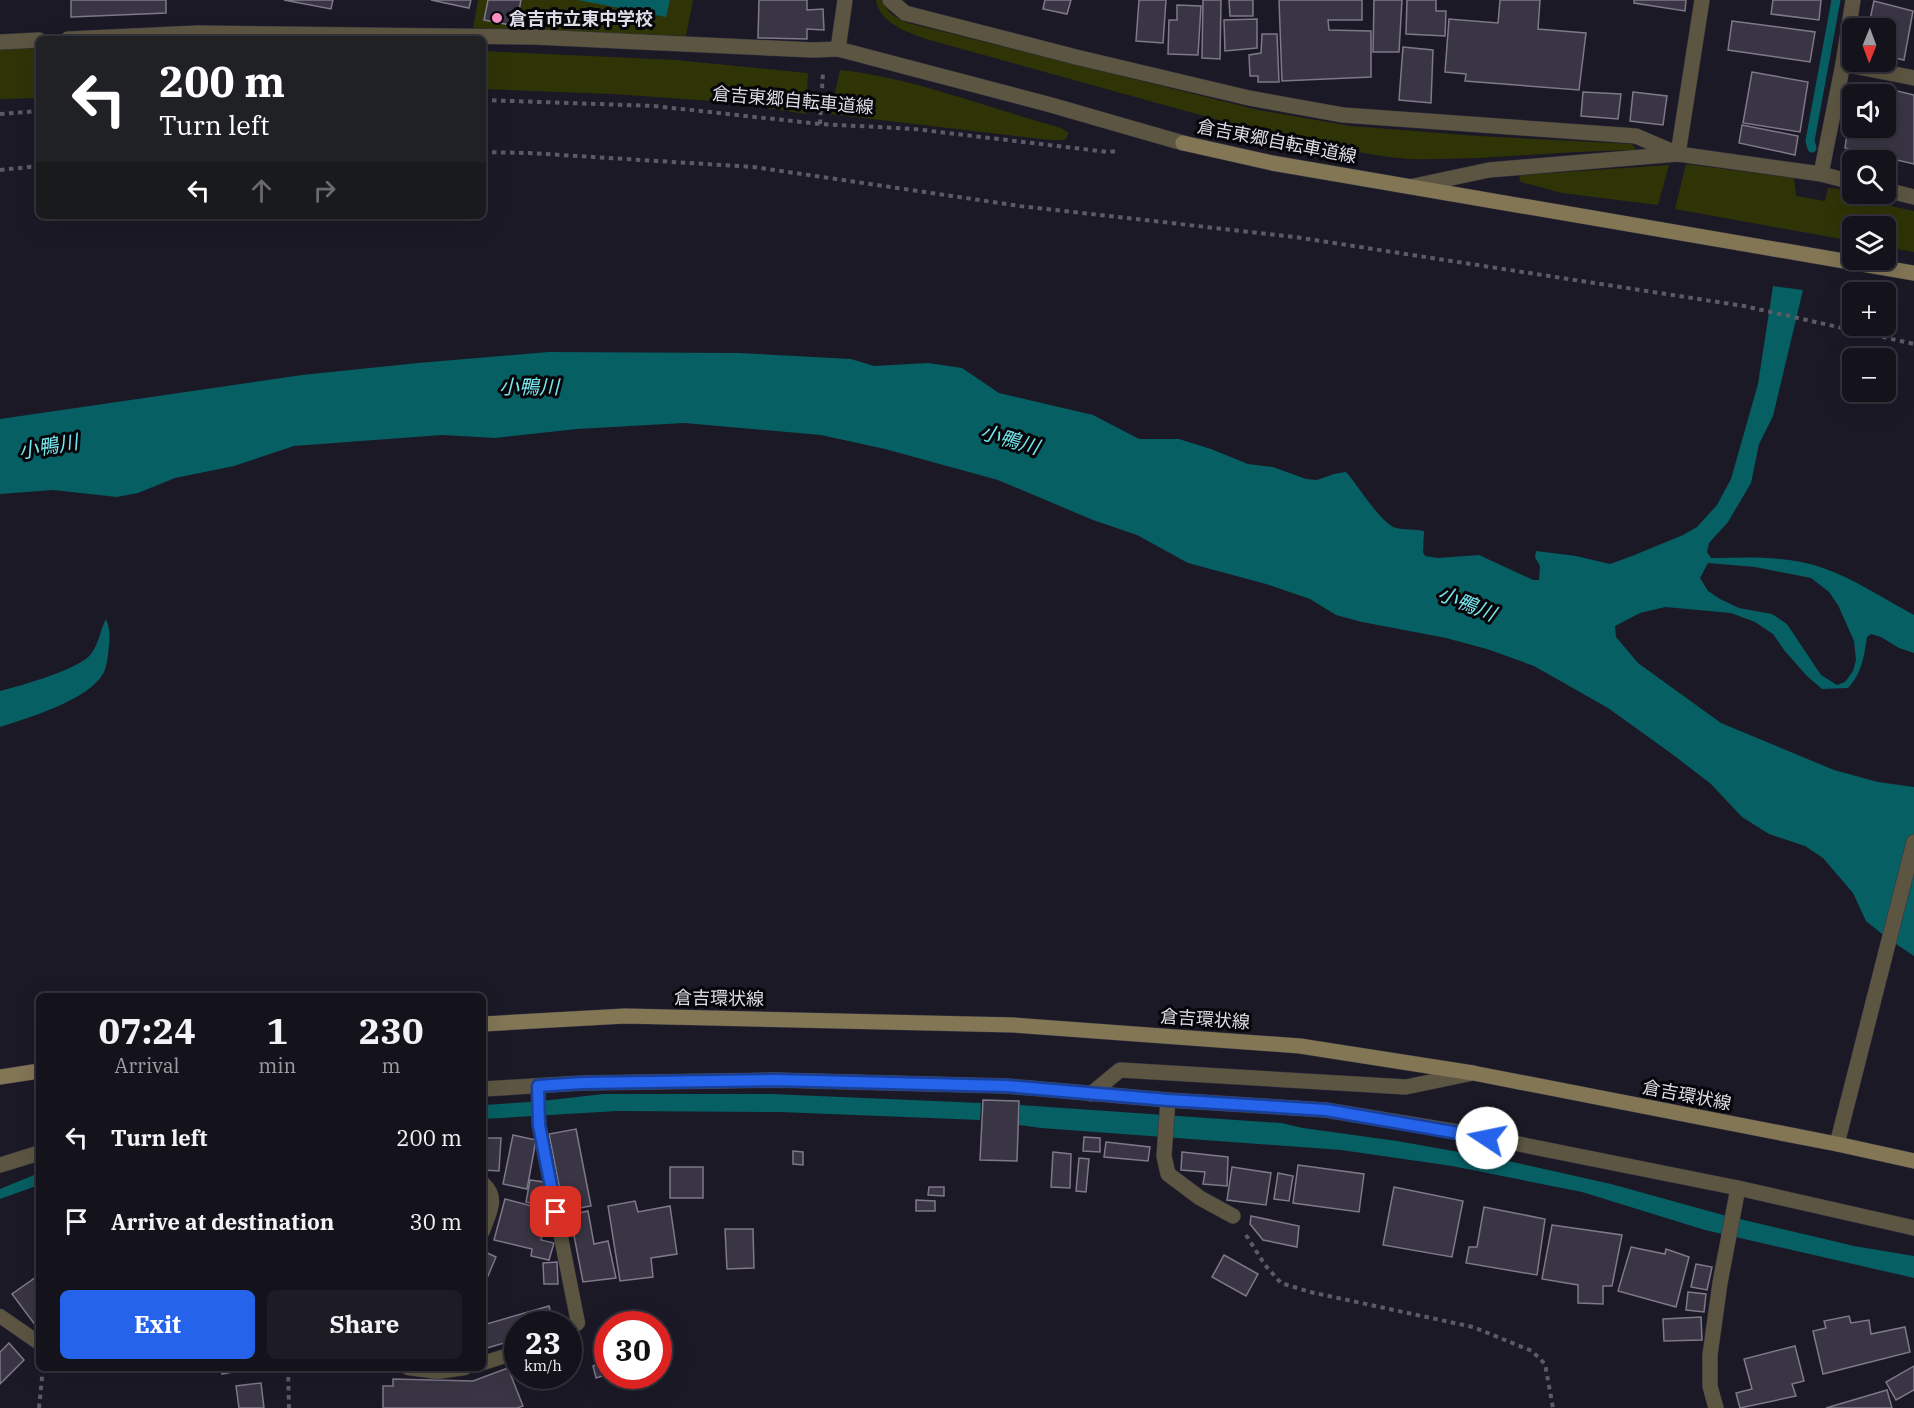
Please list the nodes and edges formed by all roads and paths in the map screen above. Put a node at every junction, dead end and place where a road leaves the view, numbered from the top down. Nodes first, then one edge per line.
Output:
1 (845, 0) edge
2 (890, 0) edge
3 (1702, 0) edge
4 (1852, 0) edge
5 (1849, 18) edge
6 (133, 36) edge
7 (450, 36) edge
8 (486, 36) edge
9 (36, 40) edge
10 (0, 42) edge
11 (838, 49) junction
12 (1842, 69) edge
13 (823, 72) dead end
14 (1884, 72) edge
15 (1914, 78) edge
16 (486, 100) edge
17 (36, 111) edge
18 (0, 114) edge
19 (820, 124) junction
20 (1183, 143) joint
21 (1119, 151) dead end
22 (486, 152) edge
23 (1678, 154) junction
24 (36, 166) edge
25 (0, 170) edge
26 (1821, 174) junction
27 (1842, 179) edge
28 (1414, 186) junction
29 (1896, 192) edge
30 (1914, 197) edge
31 (1914, 273) edge
32 (1914, 344) edge
33 (1914, 842) edge
34 (486, 1024) edge
35 (36, 1071) edge
36 (1473, 1073) junction
37 (0, 1077) edge
38 (538, 1086) junction
39 (486, 1089) edge
40 (1090, 1094) junction
41 (1168, 1100) junction
42 (1837, 1144) junction
43 (36, 1154) edge
44 (1914, 1161) edge
45 (0, 1165) edge
46 (486, 1186) edge
47 (1738, 1188) junction
48 (1233, 1216) joint
49 (486, 1223) edge
50 (1914, 1228) edge
51 (576, 1311) edge
52 (0, 1316) edge
53 (36, 1341) edge
54 (504, 1356) edge
55 (486, 1362) edge
56 (43, 1371) edge
57 (288, 1371) edge
58 (39, 1408) edge
59 (289, 1408) edge
60 (1553, 1408) edge
61 (1716, 1408) edge

1 - 11 street
2 - 23 street
3 - 23 street
4 - 5 street
6 - 7 street
8 - 11 street
9 - 10 street
11 - 20 street
12 - 26 street
13 - 19 path
14 - 15 street
16 - 19 path, 倉吉東郷自転車道線
17 - 18 path
19 - 21 path, 倉吉東郷自転車道線
20 - 28 main road, 倉吉東郷自転車道線
22 - 32 path
23 - 26 street
23 - 28 street
24 - 25 path
26 - 27 street
28 - 31 main road, 倉吉東郷自転車道線
29 - 30 street
33 - 42 street
34 - 36 main road, 倉吉環状線
35 - 37 main road
36 - 40 street
36 - 42 main road, 倉吉環状線
38 - 39 street
38 - 40 street
38 - 51 lane
40 - 41 street
41 - 47 street
41 - 48 street
42 - 44 main road, 倉吉環状線
43 - 45 street
46 - 49 lane
47 - 50 street
47 - 61 street
48 - 60 path
52 - 53 lane
54 - 55 lane
56 - 58 path
57 - 59 path

